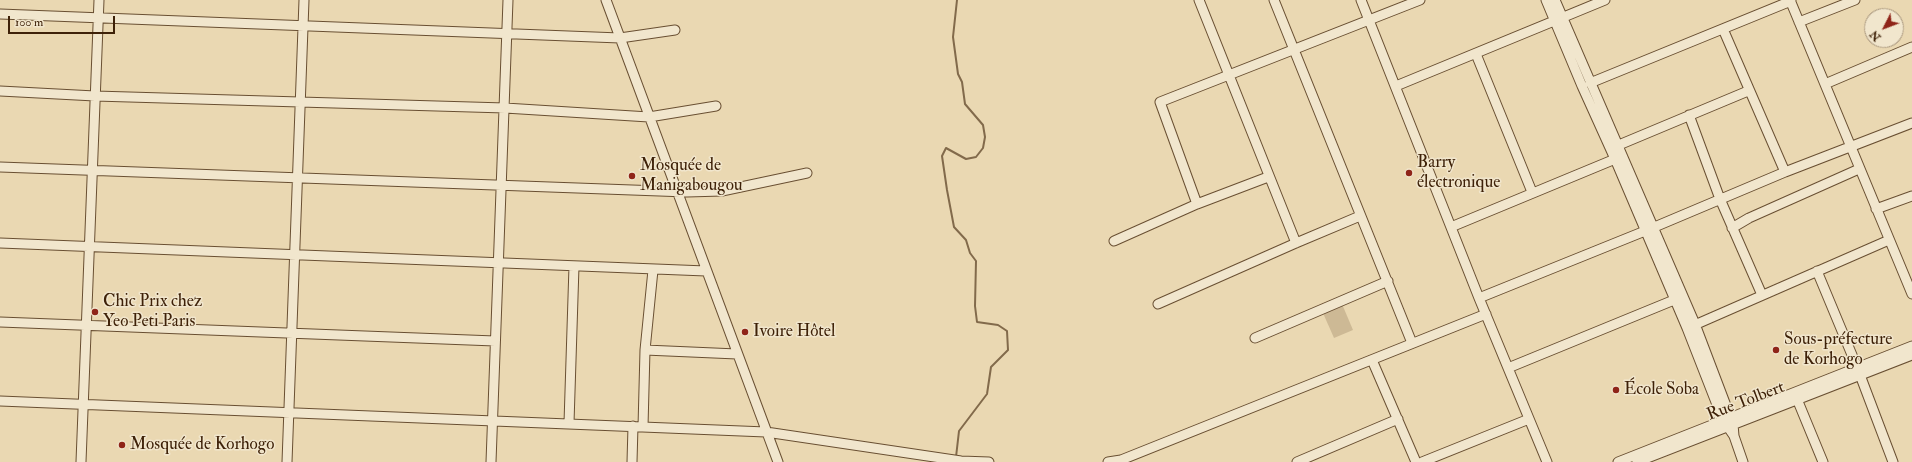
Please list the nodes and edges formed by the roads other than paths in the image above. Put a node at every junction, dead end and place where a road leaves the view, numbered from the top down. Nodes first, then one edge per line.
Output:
1 (99, 0) edge
2 (304, 0) edge
3 (508, 0) edge
4 (606, 0) edge
5 (1199, 0) edge
6 (1274, 0) edge
7 (1362, 0) edge
8 (1420, 0) edge
9 (1546, 0) edge
10 (1555, 0) edge
11 (1605, 0) edge
12 (1855, 0) edge
13 (1790, 1) edge
14 (0, 14) edge
15 (99, 18) junction
16 (1558, 20) junction
17 (1370, 21) junction
18 (1799, 22) junction
19 (303, 25) junction
20 (1723, 29) junction
21 (675, 30) dead end
22 (507, 33) junction
23 (620, 38) junction
24 (1912, 47) edge
25 (1294, 50) junction
26 (1476, 54) junction
27 (1229, 76) junction
28 (1590, 83) junction
29 (1824, 84) junction
30 (1396, 86) junction
31 (0, 91) edge
32 (1748, 91) junction
33 (95, 96) junction
34 (300, 101) junction
35 (716, 106) dead end
36 (505, 108) junction
37 (1689, 116) junction
38 (650, 117) junction
39 (1912, 123) edge
40 (1614, 147) junction
41 (1851, 148) junction
42 (1619, 158) junction
43 (0, 167) edge
44 (1859, 169) junction
45 (92, 170) junction
46 (1784, 172) junction
47 (807, 173) dead end
48 (1268, 177) junction
49 (297, 178) junction
50 (501, 185) junction
51 (676, 191) junction
52 (1532, 192) junction
53 (1912, 196) edge
54 (1720, 199) junction
55 (1197, 204) junction
56 (1876, 210) junction
57 (1360, 216) junction
58 (1451, 227) junction
59 (1732, 228) junction
60 (1648, 230) junction
61 (1889, 240) junction
62 (1114, 241) dead end
63 (1296, 242) junction
64 (0, 243) edge
65 (89, 247) junction
66 (294, 256) junction
67 (499, 263) junction
68 (574, 266) junction
69 (653, 270) junction
70 (706, 271) junction
71 (1817, 271) junction
72 (1388, 281) junction
73 (1912, 294) edge
74 (1762, 295) junction
75 (1479, 298) junction
76 (1674, 300) junction
77 (1158, 304) dead end
78 (1486, 314) junction
79 (0, 322) edge
80 (86, 325) junction
81 (1691, 326) junction
82 (290, 333) junction
83 (1255, 338) dead end
84 (495, 341) junction
85 (1412, 344) junction
86 (1912, 346) edge
87 (645, 350) junction
88 (737, 354) junction
89 (1912, 355) edge
90 (1372, 360) junction
91 (1508, 368) junction
92 (1859, 371) junction
93 (1798, 399) junction
94 (0, 401) edge
95 (83, 405) junction
96 (289, 412) junction
97 (1529, 419) junction
98 (492, 420) junction
99 (1398, 420) junction
100 (1728, 422) junction
101 (569, 423) junction
102 (633, 426) junction
103 (643, 427) junction
104 (766, 432) junction
105 (1629, 460) edge
106 (81, 462) edge
107 (286, 462) edge
108 (491, 462) edge
109 (632, 462) edge
110 (778, 462) edge
111 (989, 462) edge
112 (1108, 462) edge
113 (1297, 462) edge
114 (1416, 462) edge
115 (1422, 462) edge
116 (1547, 462) edge
117 (1618, 462) edge
118 (1638, 462) edge
119 (1743, 462) edge
120 (1823, 462) edge
121 (1893, 462) edge

1 - 15 street
2 - 19 street
3 - 22 street
4 - 23 street
5 - 27 street
6 - 25 street
7 - 17 street
8 - 17 street
9 - 16 street
10 - 16 street
11 - 16 street
12 - 18 street
13 - 18 street
13 - 20 street
14 - 15 street
15 - 19 street
15 - 33 street
16 - 26 street
16 - 28 street
16 - 40 street
17 - 25 street
17 - 30 street
18 - 29 street
19 - 22 street
19 - 34 street
20 - 28 street
20 - 32 street
21 - 23 street
22 - 23 street
22 - 36 street
23 - 38 street
24 - 29 street
25 - 27 street
25 - 57 street
26 - 30 street
26 - 52 street
27 - 48 street
27 - 55 street
28 - 40 street
29 - 41 street
30 - 58 street
31 - 33 street
32 - 37 street
32 - 46 street
33 - 34 street
33 - 45 street
34 - 36 street
34 - 49 street
35 - 38 street
36 - 38 street
36 - 50 street
37 - 40 street
37 - 54 street
38 - 51 street
39 - 41 street
40 - 42 street
41 - 44 street
41 - 46 street
42 - 52 street
42 - 60 street
43 - 45 street
44 - 56 street
44 - 59 street
45 - 49 street
45 - 65 street
46 - 54 street
47 - 51 street
48 - 55 street
48 - 63 street
49 - 50 street
49 - 66 street
50 - 51 street
50 - 67 street
51 - 70 street
52 - 58 street
53 - 56 street
54 - 59 street
54 - 60 street
55 - 62 street
56 - 61 street
57 - 63 street
57 - 72 street
58 - 75 street
59 - 74 street
60 - 75 street
60 - 76 street
60 - 81 street
61 - 71 street
61 - 73 street
63 - 77 street
64 - 65 street
65 - 66 street
65 - 80 street
66 - 67 street
66 - 82 street
67 - 68 street
67 - 84 street
68 - 69 street
68 - 101 street
69 - 70 street
69 - 87 street
70 - 88 street
71 - 74 street
71 - 92 street
72 - 83 street
72 - 85 street
74 - 81 street
75 - 78 street
76 - 81 street
76 - 91 street
78 - 85 street
78 - 91 street
79 - 80 street
80 - 82 street
80 - 95 street
81 - 100 street
82 - 84 street
82 - 96 street
84 - 98 street
85 - 90 street
86 - 92 street, Rue Tolbert
87 - 88 street
87 - 103 street
88 - 104 street
89 - 92 street, Rue Tolbert
90 - 99 street
90 - 112 street
91 - 97 street
92 - 93 street, Rue Tolbert
92 - 100 street, Rue Tolbert
92 - 121 street
93 - 100 street, Rue Tolbert
93 - 120 street
94 - 95 street
95 - 96 street
95 - 106 street
96 - 98 street
96 - 107 street
97 - 115 street
97 - 116 street
98 - 101 street
98 - 108 street
99 - 113 street
99 - 114 street
100 - 105 street, Rue Tolbert
100 - 118 street, Rue Tolbert
100 - 119 street
101 - 102 street
102 - 103 street
102 - 109 street
103 - 104 street
104 - 110 street
104 - 111 street
105 - 117 street, Rue Tolbert

